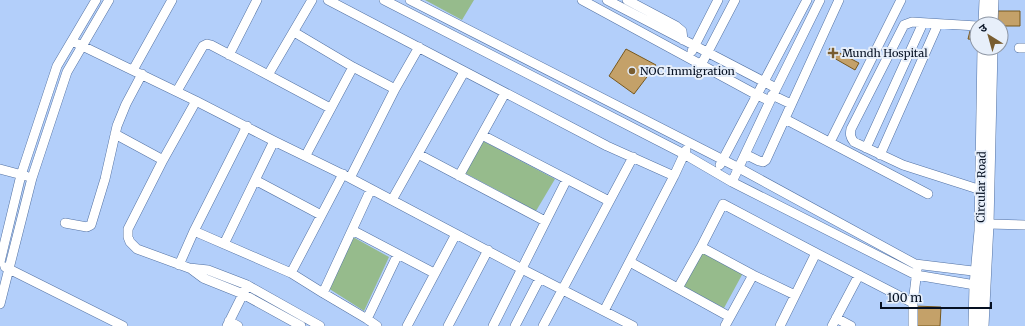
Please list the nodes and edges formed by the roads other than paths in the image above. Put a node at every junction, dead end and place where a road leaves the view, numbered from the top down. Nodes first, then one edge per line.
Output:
1 (96, 0) edge
2 (109, 0) edge
3 (172, 0) edge
4 (257, 0) edge
5 (312, 0) edge
6 (328, 0) edge
7 (384, 0) edge
8 (410, 0) edge
9 (582, 0) edge
10 (607, 0) edge
11 (627, 0) edge
12 (718, 0) edge
13 (735, 0) edge
14 (807, 0) edge
15 (820, 0) edge
16 (839, 0) edge
17 (901, 0) edge
18 (985, 0) edge
19 (994, 0) edge
20 (984, 16) edge
21 (993, 16) edge
22 (923, 23) junction
23 (938, 24) junction
24 (969, 26) edge
25 (294, 32) junction
26 (72, 40) junction
27 (683, 40) junction
28 (82, 46) junction
29 (695, 46) junction
30 (419, 48) junction
31 (708, 53) junction
32 (229, 55) junction
33 (983, 56) edge
34 (992, 56) edge
35 (688, 57) junction
36 (701, 65) junction
37 (353, 67) junction
38 (138, 72) junction
39 (464, 72) junction
40 (268, 75) junction
41 (764, 82) junction
42 (395, 89) junction
43 (178, 91) junction
44 (505, 93) junction
45 (757, 95) junction
46 (773, 95) junction
47 (196, 100) junction
48 (791, 104) junction
49 (330, 108) junction
50 (785, 119) junction
51 (247, 126) junction
52 (115, 134) junction
53 (482, 136) junction
54 (274, 141) junction
55 (830, 142) junction
56 (690, 144) junction
57 (866, 148) junction
58 (418, 154) junction
59 (684, 154) junction
60 (745, 154) junction
61 (306, 155) junction
62 (880, 155) junction
63 (633, 157) junction
64 (163, 160) junction
65 (722, 161) junction
66 (739, 168) junction
67 (0, 169) edge
68 (716, 173) junction
69 (21, 175) junction
70 (346, 176) junction
71 (459, 176) junction
72 (674, 176) junction
73 (32, 178) junction
74 (567, 179) junction
75 (255, 180) junction
76 (732, 182) junction
77 (371, 189) junction
78 (981, 190) junction
79 (928, 194) dead end
80 (392, 200) junction
81 (609, 201) junction
82 (321, 214) junction
83 (545, 221) junction
84 (65, 223) dead end
85 (988, 224) junction
86 (1025, 225) edge
87 (352, 230) junction
88 (194, 231) junction
89 (456, 234) junction
90 (224, 244) junction
91 (701, 247) junction
92 (488, 250) junction
93 (816, 253) junction
94 (398, 254) junction
95 (0, 262) edge
96 (630, 262) junction
97 (918, 264) junction
98 (0, 265) edge
99 (179, 265) junction
100 (10, 269) junction
101 (522, 269) junction
102 (981, 272) junction
103 (291, 273) junction
104 (434, 273) junction
105 (753, 275) junction
106 (859, 275) junction
107 (916, 275) junction
108 (540, 278) junction
109 (980, 286) junction
110 (678, 288) junction
111 (245, 289) junction
112 (563, 289) junction
113 (323, 293) junction
114 (795, 295) junction
115 (913, 303) junction
116 (0, 304) edge
117 (604, 311) junction
118 (730, 317) junction
119 (367, 318) junction
120 (834, 322) edge
121 (228, 323) edge
122 (123, 326) edge
123 (238, 326) edge
124 (301, 326) edge
125 (320, 326) edge
126 (377, 326) edge
127 (407, 326) edge
128 (448, 326) edge
129 (493, 326) edge
130 (515, 326) edge
131 (543, 326) edge
132 (633, 326) edge
133 (725, 326) edge
134 (780, 326) edge
135 (851, 326) edge
136 (912, 326) edge
137 (974, 326) edge
138 (983, 326) edge

1 - 26 street
2 - 28 street
3 - 38 street
4 - 32 street
5 - 25 street
6 - 30 street
7 - 59 street
8 - 56 street
9 - 35 street
10 - 27 street
11 - 27 street
12 - 29 street
13 - 31 street
14 - 41 street
15 - 46 street
16 - 48 street
17 - 55 street
18 - 20 street
19 - 21 street
22 - 23 street
22 - 57 street
22 - 57 street
23 - 24 street
23 - 62 street
25 - 37 street
25 - 40 street
26 - 28 street
26 - 69 street
27 - 29 street
28 - 38 street
28 - 73 street
29 - 31 street
29 - 35 street
30 - 39 street
30 - 42 street
31 - 36 street
31 - 41 street
32 - 40 street
32 - 43 street
33 - 78 street, Circular Road
34 - 85 street, Circular Road
35 - 36 street
36 - 45 street
37 - 42 street
37 - 49 street
38 - 43 street
38 - 52 street
39 - 44 street
39 - 58 street
40 - 49 street
41 - 45 street
41 - 46 street
42 - 70 street
43 - 47 street
44 - 53 street
44 - 63 street
45 - 46 street
45 - 65 street
46 - 48 street
46 - 60 street
47 - 51 street
47 - 64 street
48 - 50 street
49 - 61 street
50 - 55 street
50 - 60 street
51 - 54 street
51 - 88 street
52 - 64 street
52 - 84 street
53 - 71 street
53 - 74 street
54 - 61 street
54 - 75 street
55 - 79 street
56 - 59 street
56 - 65 street
57 - 62 street
58 - 71 street
58 - 80 street
59 - 68 street
59 - 72 street
60 - 66 street
61 - 70 street
62 - 78 street
63 - 72 street
63 - 81 street
64 - 99 street
65 - 66 street
65 - 68 street
66 - 76 street
66 - 97 street
67 - 69 street
68 - 76 street
69 - 73 street
69 - 95 street
70 - 77 street
70 - 82 street
71 - 83 street
72 - 96 street
73 - 100 street
74 - 81 street
74 - 83 street
75 - 82 street
75 - 90 street
76 - 107 street
77 - 80 street
77 - 87 street
78 - 102 street, Circular Road
80 - 89 street
81 - 112 street
82 - 103 street
83 - 101 street
85 - 86 street
85 - 102 street, Circular Road
87 - 94 street
87 - 113 street
88 - 90 street
88 - 99 street
89 - 92 street
89 - 104 street
90 - 103 street
91 - 93 street
91 - 105 street
91 - 110 street
92 - 101 street
92 - 128 street
93 - 106 street
93 - 114 street
94 - 104 street
94 - 119 street
96 - 110 street
96 - 117 street
97 - 102 street
97 - 107 street
98 - 100 street
99 - 111 street
100 - 116 street
100 - 122 street
101 - 108 street
101 - 129 street
102 - 109 street, Circular Road
103 - 113 street
104 - 127 street
105 - 114 street
105 - 118 street
106 - 115 street
106 - 120 street
107 - 109 street
107 - 115 street
108 - 112 street
108 - 130 street
109 - 137 street, Circular Road
109 - 138 street, Circular Road
110 - 118 street
111 - 121 street
111 - 124 street
111 - 125 street
112 - 117 street
112 - 131 street
113 - 119 street
114 - 134 street
115 - 136 street
117 - 132 street
118 - 133 street
119 - 126 street
120 - 135 street
121 - 123 street

